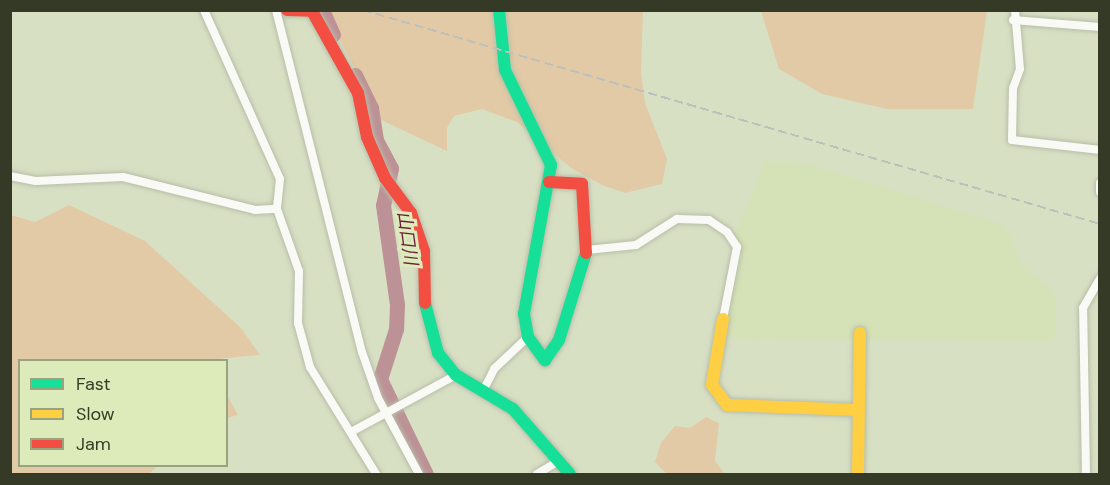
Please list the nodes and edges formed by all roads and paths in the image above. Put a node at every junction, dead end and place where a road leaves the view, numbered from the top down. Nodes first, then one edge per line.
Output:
1 (204, 10) edge
2 (276, 10) edge
3 (287, 10) edge
4 (500, 10) edge
5 (315, 15) edge
6 (1014, 15) edge
7 (1100, 27) edge
8 (1100, 150) edge
9 (10, 176) edge
10 (549, 182) junction
11 (1100, 183) edge
12 (1100, 192) edge
13 (277, 209) junction
14 (587, 250) junction
15 (1100, 278) edge
16 (723, 319) joint
17 (860, 333) dead end
18 (528, 338) junction
19 (456, 375) junction
20 (483, 391) junction
21 (858, 410) junction
22 (387, 413) junction
23 (351, 432) junction
24 (559, 461) junction
25 (376, 474) edge
26 (419, 474) edge
27 (537, 474) edge
28 (570, 474) edge
29 (858, 474) edge
30 (1086, 474) edge

1 - 13 street
2 - 22 street
3 - 5 street
4 - 10 street
5 - 19 street
6 - 7 street
6 - 8 street
9 - 13 street
10 - 14 street
10 - 18 street
11 - 12 street
13 - 23 street
14 - 16 street
14 - 18 street
15 - 30 street
16 - 21 street
17 - 21 street
18 - 20 street
19 - 20 street
19 - 22 street
20 - 24 street
21 - 29 street
22 - 23 street
22 - 26 street
23 - 25 street
24 - 27 street
24 - 28 street

